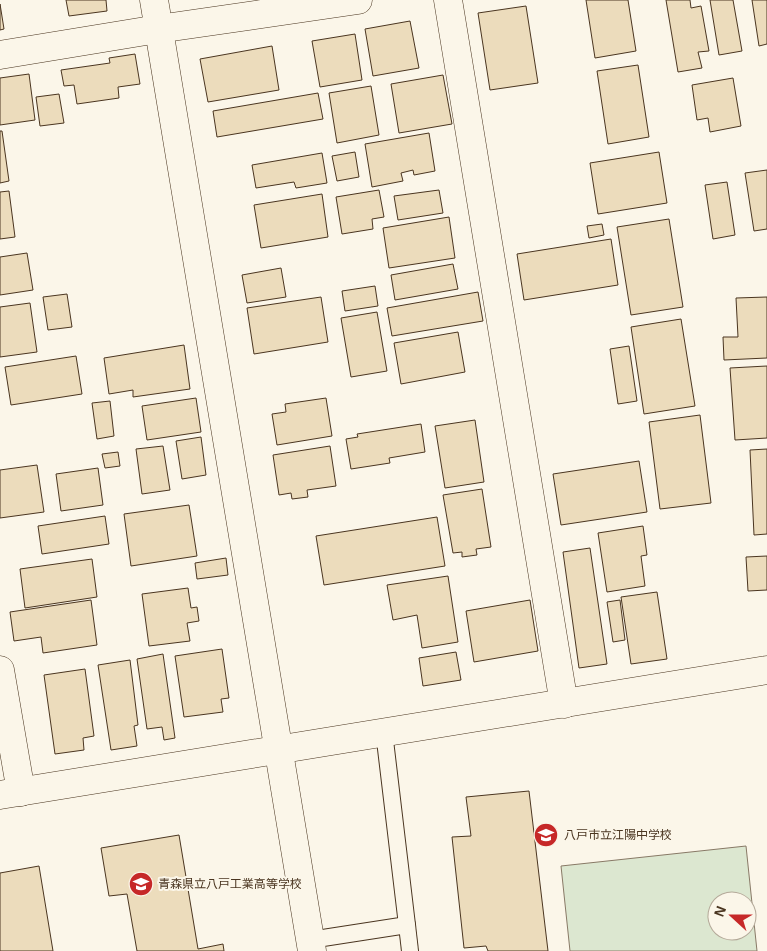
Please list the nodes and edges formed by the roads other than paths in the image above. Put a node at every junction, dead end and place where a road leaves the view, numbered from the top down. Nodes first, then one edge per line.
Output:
1 (154, 0) edge
2 (358, 0) edge
3 (448, 0) edge
4 (158, 29) junction
5 (0, 55) edge
6 (0, 670) edge
7 (767, 670) edge
8 (564, 704) junction
9 (384, 732) junction
10 (277, 749) junction
11 (11, 794) edge
12 (407, 925) junction
13 (311, 945) edge
14 (410, 951) edge

1 - 4 street
2 - 4 street
3 - 8 street
4 - 5 street
4 - 10 street
6 - 11 street
7 - 8 street
8 - 9 street
9 - 10 street
9 - 12 lane
10 - 11 street
10 - 13 street
12 - 13 lane
12 - 14 lane

